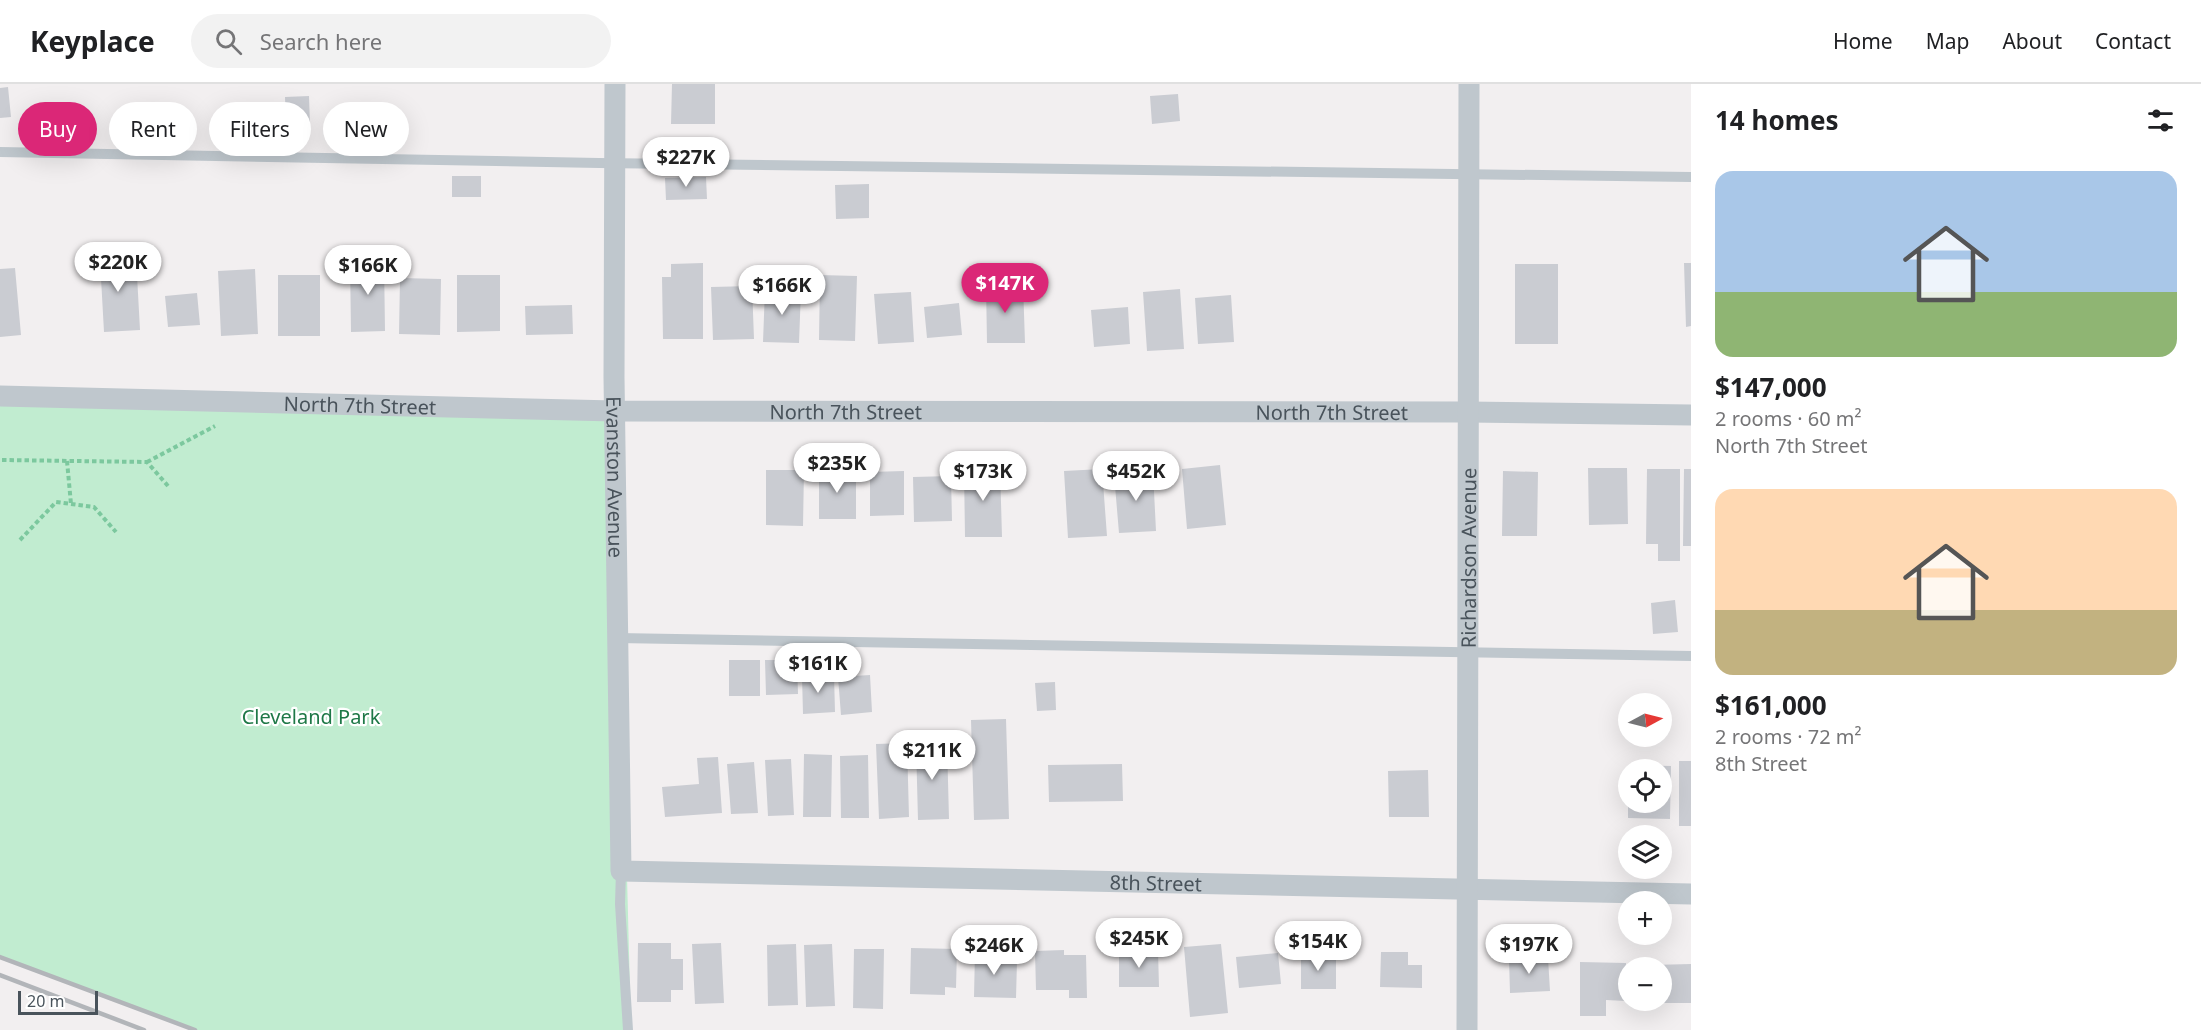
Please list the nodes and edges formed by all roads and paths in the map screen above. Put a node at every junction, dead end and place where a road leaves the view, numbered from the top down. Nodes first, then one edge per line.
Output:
1 (615, 84) edge
2 (1469, 84) edge
3 (0, 152) edge
4 (615, 163) junction
5 (1469, 173) junction
6 (1691, 177) edge
7 (0, 396) edge
8 (615, 411) junction
9 (1468, 412) junction
10 (1691, 415) edge
11 (222, 422) dead end
12 (1, 460) edge
13 (67, 461) junction
14 (147, 462) junction
15 (168, 486) dead end
16 (71, 504) junction
17 (116, 532) dead end
18 (20, 540) dead end
19 (617, 638) junction
20 (1467, 654) junction
21 (1691, 656) edge
22 (621, 871) junction
23 (1467, 889) junction
24 (1691, 894) edge
25 (628, 1030) edge
26 (1467, 1030) edge

1 - 4 street, Evanston Avenue
2 - 5 street, Richardson Avenue
3 - 4 lane
4 - 5 lane
4 - 8 street, Evanston Avenue
5 - 6 lane
5 - 9 street, Richardson Avenue
7 - 8 street, North 7th Street
8 - 9 street, North 7th Street
8 - 19 street, Evanston Avenue
9 - 10 street, North 7th Street
9 - 20 street, Richardson Avenue
11 - 14 path
12 - 13 path
13 - 14 path
13 - 16 path
14 - 15 path
16 - 17 path
16 - 18 path
19 - 20 lane
19 - 22 street, Evanston Avenue
20 - 21 lane
20 - 23 street, Richardson Avenue
22 - 23 street, 8th Street
22 - 25 lane
23 - 24 street, 8th Street
23 - 26 street, Richardson Avenue

